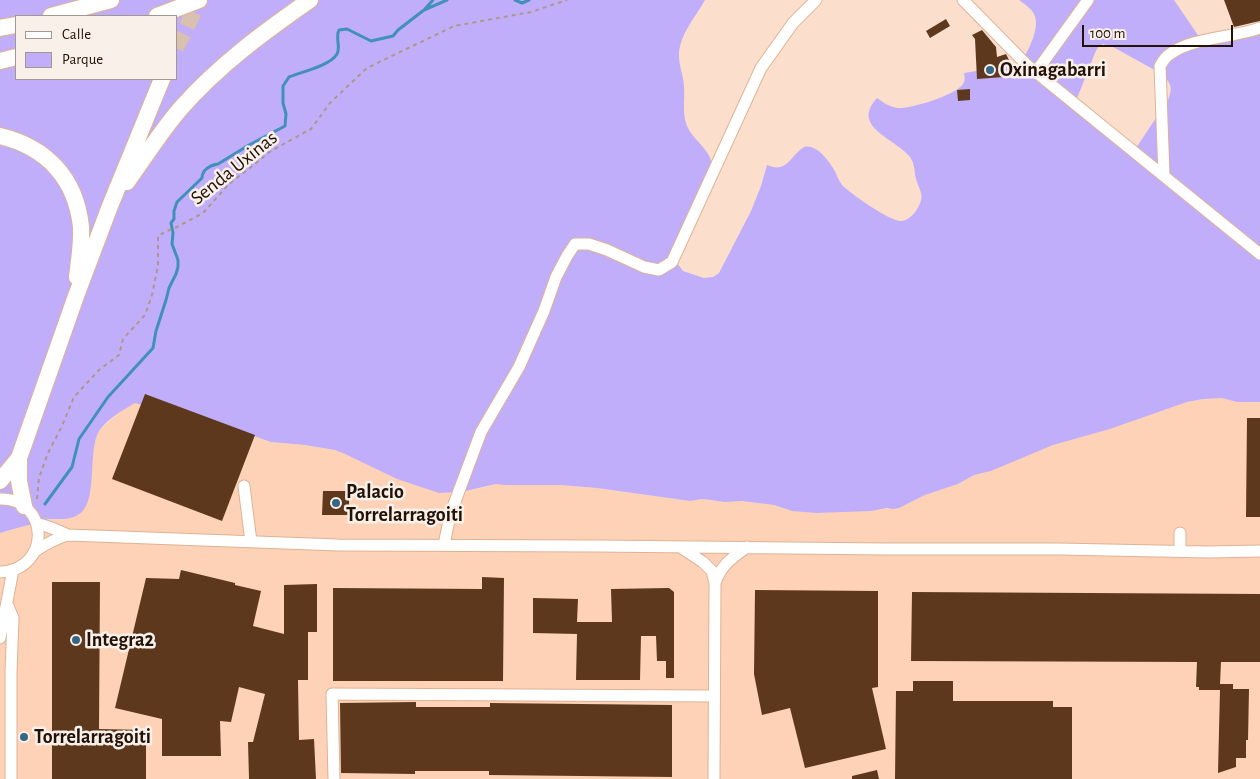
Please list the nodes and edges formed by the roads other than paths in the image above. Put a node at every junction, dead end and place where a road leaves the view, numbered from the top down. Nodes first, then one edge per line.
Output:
1 (111, 0) edge
2 (199, 0) edge
3 (310, 0) edge
4 (816, 0) edge
5 (963, 0) edge
6 (1088, 0) edge
7 (55, 15) edge
8 (160, 15) edge
9 (15, 25) edge
10 (0, 28) edge
11 (1260, 28) edge
12 (15, 57) edge
13 (0, 61) edge
14 (1036, 72) junction
15 (162, 80) edge
16 (0, 136) edge
17 (1164, 176) junction
18 (110, 206) junction
19 (1260, 254) edge
20 (76, 296) junction
21 (18, 458) junction
22 (0, 481) edge
23 (244, 486) dead end
24 (0, 499) edge
25 (32, 516) junction
26 (1180, 533) dead end
27 (68, 535) junction
28 (251, 542) junction
29 (444, 545) junction
30 (679, 547) junction
31 (715, 547) junction
32 (747, 547) junction
33 (35, 551) junction
34 (1180, 551) junction
35 (1260, 551) edge
36 (13, 570) junction
37 (716, 570) junction
38 (0, 572) edge
39 (7, 604) junction
40 (0, 638) edge
41 (714, 696) junction
42 (11, 779) edge
43 (334, 779) edge
44 (714, 779) edge

1 - 7 highway
2 - 8 highway
3 - 18 highway
4 - 29 street
5 - 14 street
6 - 14 street
9 - 10 highway
11 - 17 street
12 - 13 highway
14 - 17 street
15 - 18 highway
16 - 20 highway
17 - 19 street
18 - 20 highway
20 - 21 highway
21 - 22 highway
21 - 25 highway
23 - 28 street
24 - 25 street
25 - 27 street
25 - 33 street
26 - 34 street
27 - 28 street
27 - 33 street
28 - 29 street
29 - 30 street
30 - 31 street
30 - 37 street
31 - 32 street
31 - 37 street
32 - 34 street
32 - 37 street
33 - 36 street
34 - 35 street
36 - 38 street
36 - 39 street
37 - 41 street
39 - 40 street
39 - 42 street
41 - 43 street
41 - 44 street

